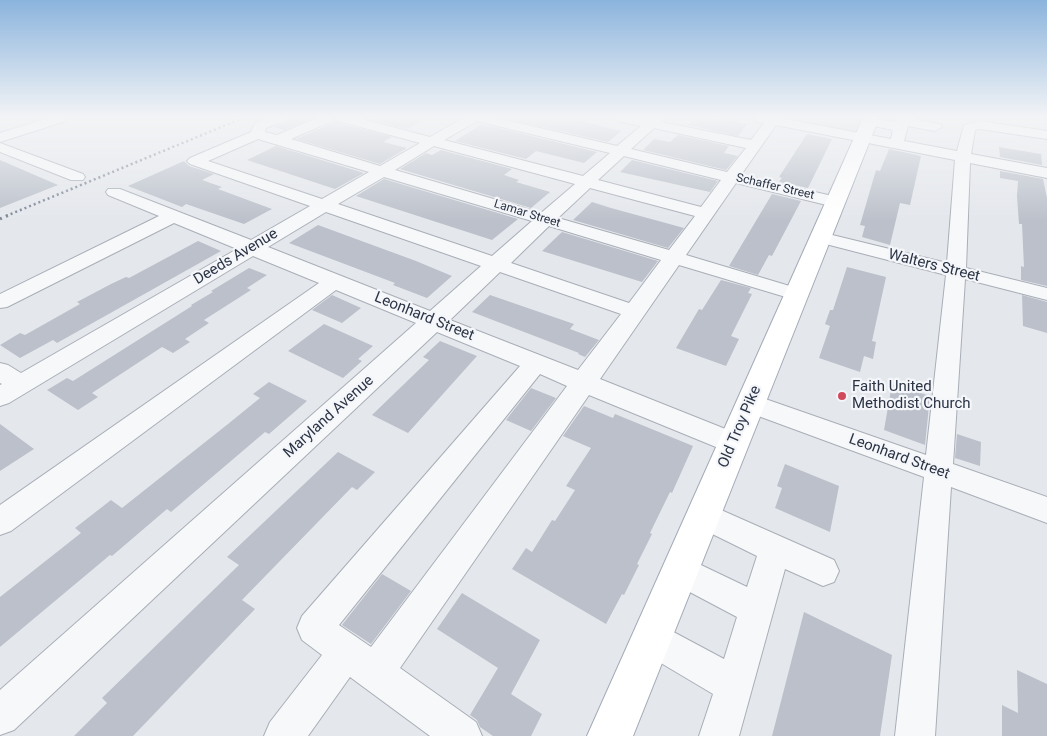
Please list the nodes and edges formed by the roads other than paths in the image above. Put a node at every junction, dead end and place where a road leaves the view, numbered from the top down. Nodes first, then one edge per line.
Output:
1 (14, 152) edge
2 (215, 152) edge
3 (319, 152) edge
4 (413, 152) edge
5 (475, 152) edge
6 (620, 152) edge
7 (627, 152) edge
8 (749, 152) edge
9 (857, 152) edge
10 (939, 152) edge
11 (964, 152) edge
12 (963, 157) junction
13 (382, 171) junction
14 (1047, 173) edge
15 (77, 177) dead end
16 (732, 177) junction
17 (587, 182) junction
18 (114, 192) dead end
19 (836, 202) junction
20 (324, 205) junction
21 (705, 214) junction
22 (173, 216) junction
23 (546, 219) junction
24 (820, 237) junction
25 (252, 248) junction
26 (674, 257) junction
27 (496, 264) junction
28 (956, 271) junction
29 (335, 282) junction
30 (796, 294) junction
31 (1047, 294) edge
32 (0, 302) edge
33 (634, 312) junction
34 (434, 321) junction
35 (536, 363) junction
36 (0, 371) edge
37 (584, 382) junction
38 (20, 385) junction
39 (0, 397) edge
40 (751, 402) junction
41 (733, 443) junction
42 (939, 472) junction
43 (1047, 510) edge
44 (703, 515) junction
45 (0, 522) edge
46 (776, 549) junction
47 (680, 570) junction
48 (823, 571) dead end
49 (756, 609) junction
50 (651, 638) junction
51 (361, 662) junction
52 (734, 685) junction
53 (0, 716) edge
54 (284, 736) edge
55 (462, 736) edge
56 (610, 736) edge
57 (719, 736) edge
58 (915, 736) edge

1 - 15 street
2 - 20 street
3 - 13 street, Lamar Street
4 - 13 street, Deeds Avenue
5 - 17 street
6 - 17 street, Maryland Avenue
7 - 16 street, Schaffer Street
8 - 16 street
9 - 19 main road, Old Troy Pike
10 - 12 street
11 - 12 street
12 - 14 street
12 - 28 street
13 - 20 street, Deeds Avenue
13 - 23 street, Lamar Street
16 - 19 street, Schaffer Street
16 - 21 street
17 - 21 street
17 - 23 street, Maryland Avenue
18 - 22 street, Leonhard Street
19 - 24 main road, Old Troy Pike
20 - 25 street, Deeds Avenue
20 - 27 street
21 - 26 street
22 - 25 street, Leonhard Street
22 - 32 street
23 - 26 street, Lamar Street
23 - 27 street, Maryland Avenue
24 - 28 street, Walters Street
24 - 30 main road, Old Troy Pike
25 - 29 street, Leonhard Street
25 - 38 street, Deeds Avenue
26 - 30 street, Lamar Street
26 - 33 street
27 - 33 street
27 - 34 street, Maryland Avenue
28 - 31 street, Walters Street
28 - 42 street
29 - 34 street, Leonhard Street
29 - 45 street
30 - 40 main road, Old Troy Pike
33 - 37 street
34 - 35 street, Leonhard Street
34 - 53 street, Maryland Avenue
35 - 37 street, Leonhard Street
35 - 51 street
36 - 38 street
37 - 41 street, Leonhard Street
37 - 51 street
38 - 39 street, Deeds Avenue
40 - 41 main road, Old Troy Pike
40 - 42 street, Leonhard Street
41 - 44 main road, Old Troy Pike
42 - 43 street, Leonhard Street
42 - 58 street
44 - 46 street
44 - 47 main road, Old Troy Pike
46 - 48 street
46 - 49 street
47 - 49 street
47 - 50 main road, Old Troy Pike
49 - 52 street
50 - 52 street
50 - 56 main road, Old Troy Pike
51 - 54 street
51 - 55 street
52 - 57 street

